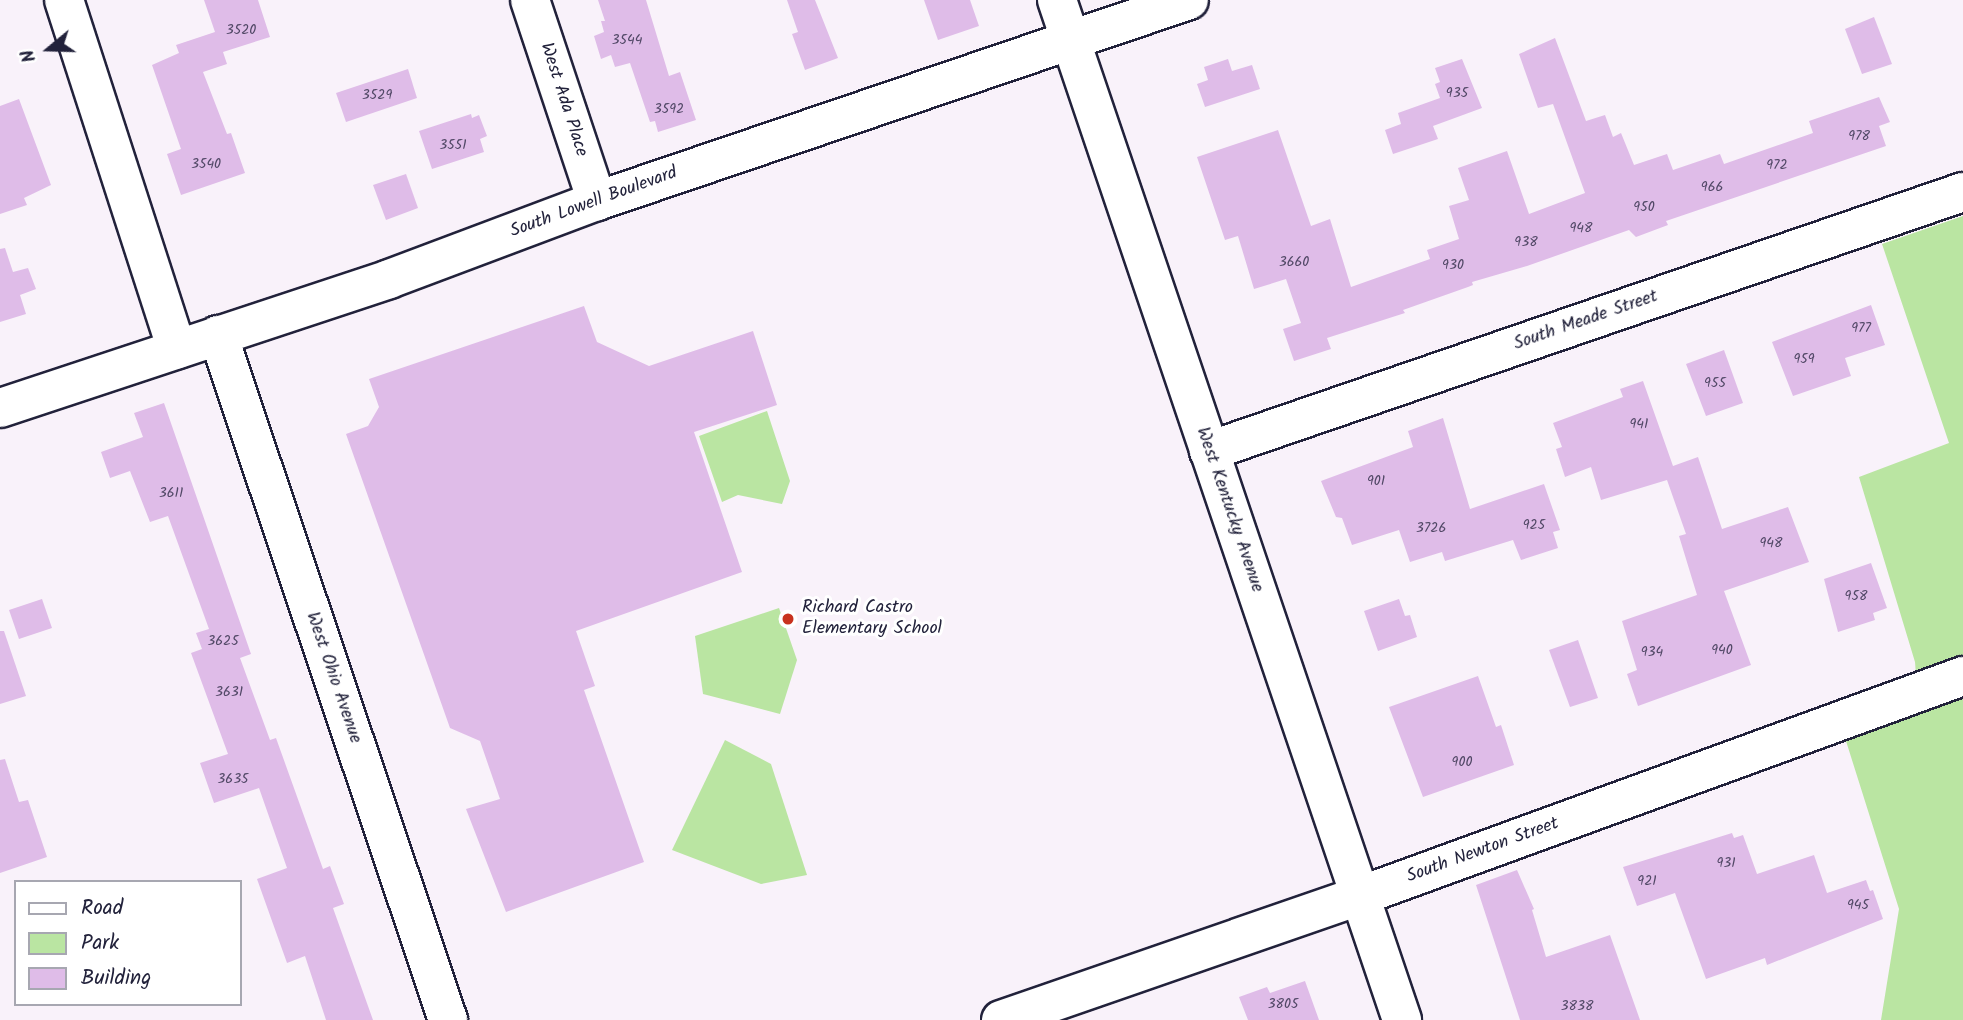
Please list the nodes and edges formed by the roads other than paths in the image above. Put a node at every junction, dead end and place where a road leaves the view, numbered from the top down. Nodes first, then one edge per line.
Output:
1 (64, 0) edge
2 (530, 0) edge
3 (1057, 0) edge
4 (1189, 0) edge
5 (1071, 41) junction
6 (1963, 192) edge
7 (597, 201) junction
8 (218, 335) junction
9 (177, 349) junction
10 (0, 408) edge
11 (1209, 452) junction
12 (1963, 676) edge
13 (1360, 896) junction
14 (448, 1020) edge
15 (1001, 1020) edge
16 (1402, 1020) edge

1 - 9 street
2 - 7 street, West Ada Place
3 - 5 street, West Kentucky Avenue
4 - 5 street, South Lowell Boulevard
5 - 7 street, South Lowell Boulevard
5 - 11 street, West Kentucky Avenue
6 - 11 street, South Meade Street
7 - 8 street, South Lowell Boulevard
8 - 9 street, South Lowell Boulevard
8 - 14 street, West Ohio Avenue
9 - 10 street, South Lowell Boulevard
11 - 13 street, West Kentucky Avenue
12 - 13 street, South Newton Street
13 - 15 street, South Newton Street
13 - 16 street, West Kentucky Avenue

